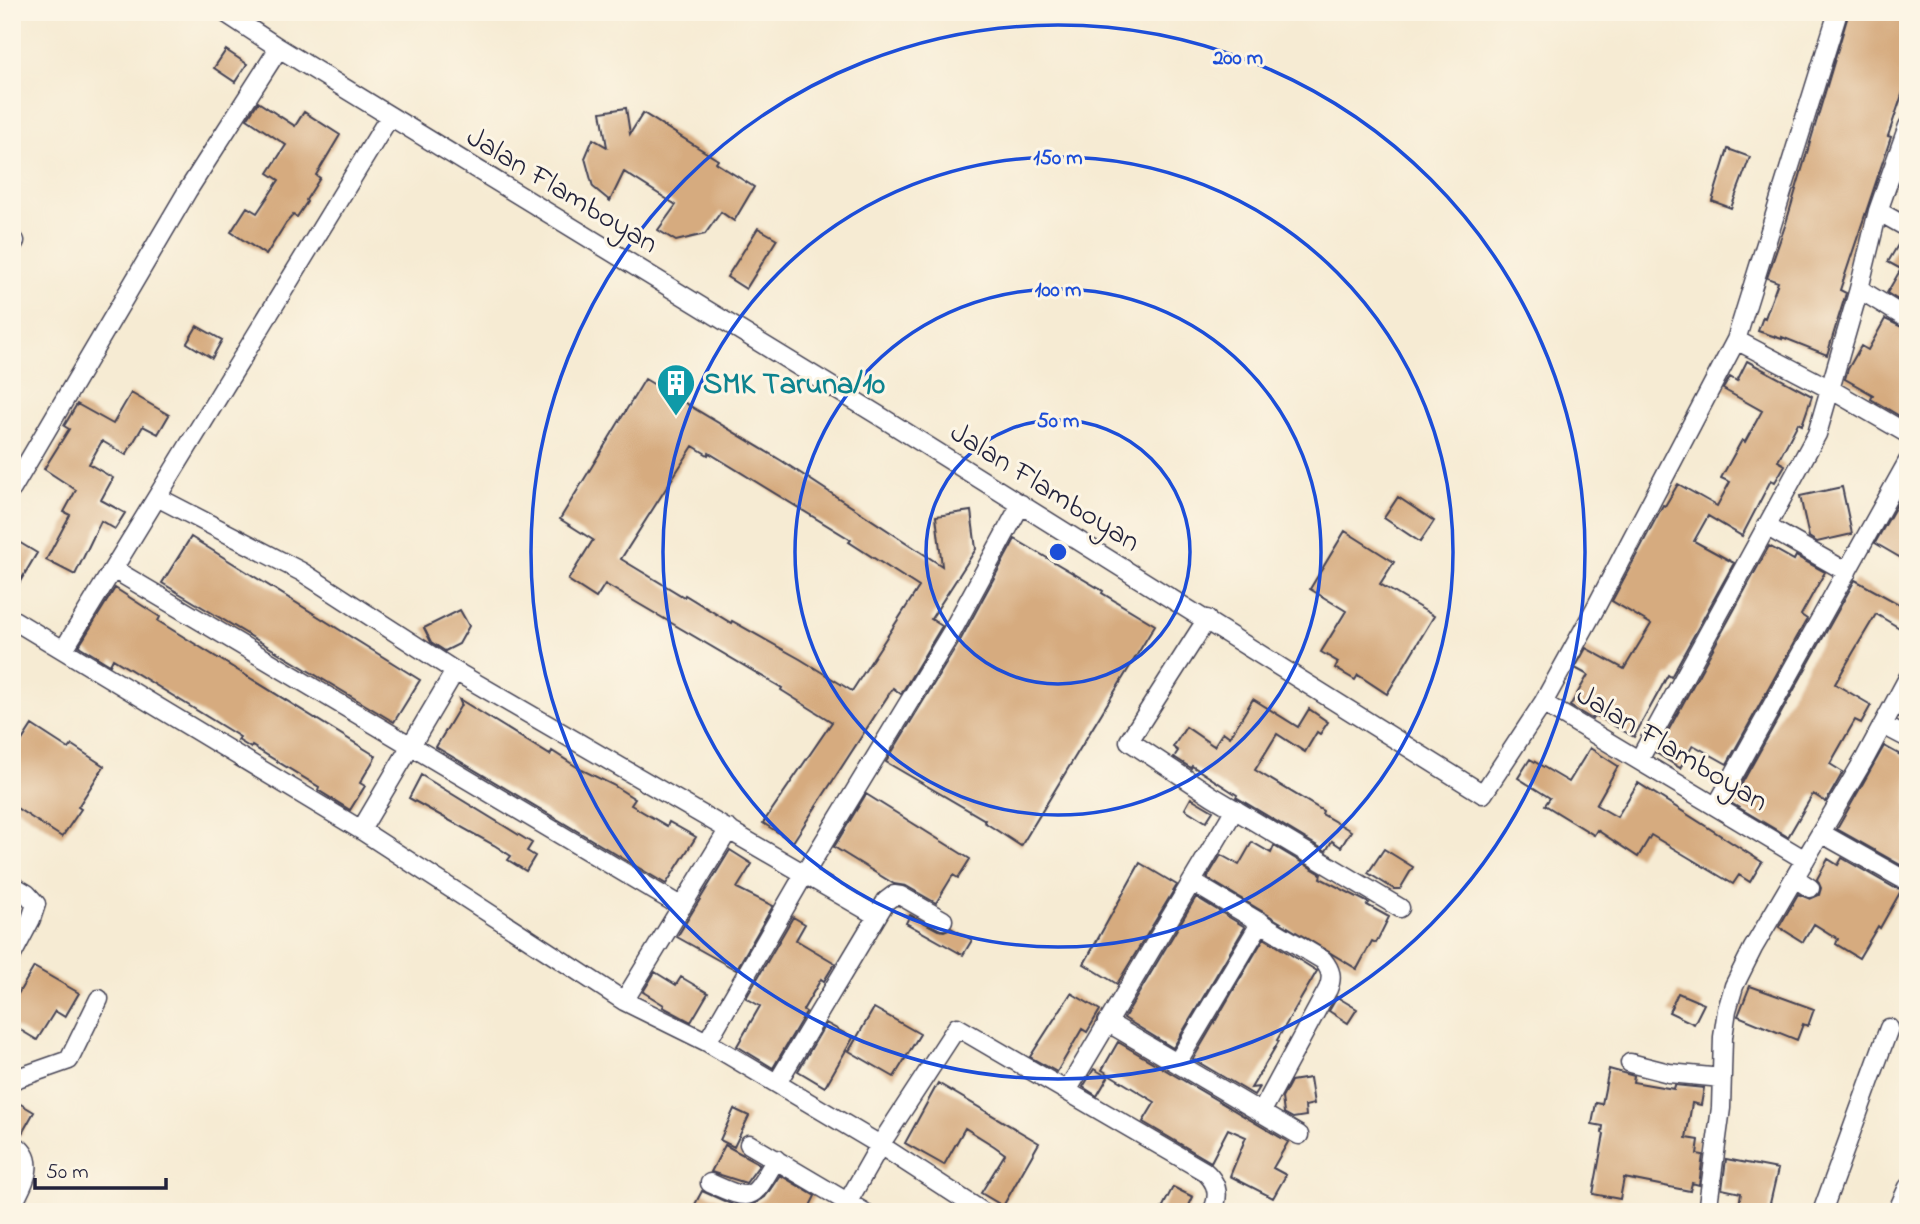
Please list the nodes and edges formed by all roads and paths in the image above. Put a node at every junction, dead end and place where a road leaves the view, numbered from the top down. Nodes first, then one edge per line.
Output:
1 (224, 12) edge
2 (1838, 12) edge
3 (279, 48) junction
4 (390, 116) junction
5 (1907, 129) edge
6 (1878, 211) junction
7 (1908, 228) edge
8 (1859, 289) junction
9 (1908, 319) edge
10 (1736, 340) junction
11 (1830, 389) junction
12 (1908, 435) edge
13 (1908, 461) edge
14 (12, 489) edge
15 (157, 497) junction
16 (1021, 503) junction
17 (1766, 526) junction
18 (114, 570) junction
19 (1847, 572) junction
20 (12, 619) edge
21 (1206, 619) junction
22 (64, 649) junction
23 (455, 671) junction
24 (1908, 678) edge
25 (1543, 703) junction
26 (1883, 725) junction
27 (1908, 737) edge
28 (411, 747) junction
29 (1639, 760) junction
30 (1717, 805) junction
31 (1235, 809) junction
32 (729, 829) junction
33 (361, 830) junction
34 (1822, 833) junction
35 (1805, 860) junction
36 (805, 873) junction
37 (1901, 878) dead end
38 (1192, 882) junction
39 (12, 885) edge
40 (682, 907) junction
41 (1399, 908) dead end
42 (877, 916) junction
43 (943, 920) dead end
44 (1261, 922) junction
45 (12, 955) edge
46 (99, 999) dead end
47 (624, 1001) junction
48 (1107, 1022) junction
49 (1889, 1028) dead end
50 (707, 1042) junction
51 (1177, 1063) junction
52 (1630, 1063) dead end
53 (1721, 1078) junction
54 (12, 1080) edge
55 (777, 1083) junction
56 (1067, 1091) junction
57 (1261, 1113) junction
58 (1299, 1136) dead end
59 (12, 1143) edge
60 (749, 1144) dead end
61 (880, 1145) junction
62 (776, 1159) junction
63 (710, 1183) dead end
64 (1908, 1187) edge
65 (12, 1207) edge
66 (845, 1207) edge
67 (864, 1212) edge
68 (983, 1212) edge
69 (1212, 1212) edge
70 (1707, 1212) edge
71 (1822, 1212) edge
72 (1897, 1212) edge

1 - 3 street, Jalan Flamboyan
2 - 10 street
3 - 4 street, Jalan Flamboyan
3 - 14 street
4 - 15 street
4 - 16 street, Jalan Flamboyan
5 - 6 street
6 - 7 street
6 - 8 street
8 - 9 street
8 - 11 street
10 - 11 street
10 - 25 street
11 - 12 street
11 - 17 street
13 - 19 street
15 - 18 street
15 - 23 street
16 - 21 street, Jalan Flamboyan
16 - 36 street
17 - 19 street
17 - 29 street
18 - 22 street
18 - 28 street
19 - 30 street
20 - 22 street
21 - 25 street, Jalan Flamboyan
21 - 31 street
22 - 33 street
23 - 28 street
23 - 32 street
24 - 26 street
25 - 29 street, Jalan Flamboyan
26 - 27 street
26 - 34 street
28 - 33 street
28 - 40 street
29 - 30 street, Jalan Flamboyan
30 - 35 street, Jalan Flamboyan
31 - 38 street
31 - 41 street
32 - 36 street
32 - 40 street
33 - 47 street
34 - 35 street
34 - 37 street
35 - 53 street
36 - 42 street
36 - 50 street
38 - 44 street
38 - 48 street
39 - 45 street
40 - 47 street
42 - 43 street
42 - 55 street
44 - 51 street
44 - 57 street
46 - 54 street
47 - 50 street
48 - 51 street
48 - 56 street
49 - 71 street
50 - 55 street
51 - 57 street
52 - 53 street
53 - 70 street
55 - 61 street
56 - 61 street
56 - 69 street
57 - 58 street
59 - 65 street
60 - 62 street
61 - 66 street
61 - 68 street
62 - 63 street
62 - 66 street
64 - 72 street
66 - 67 street

